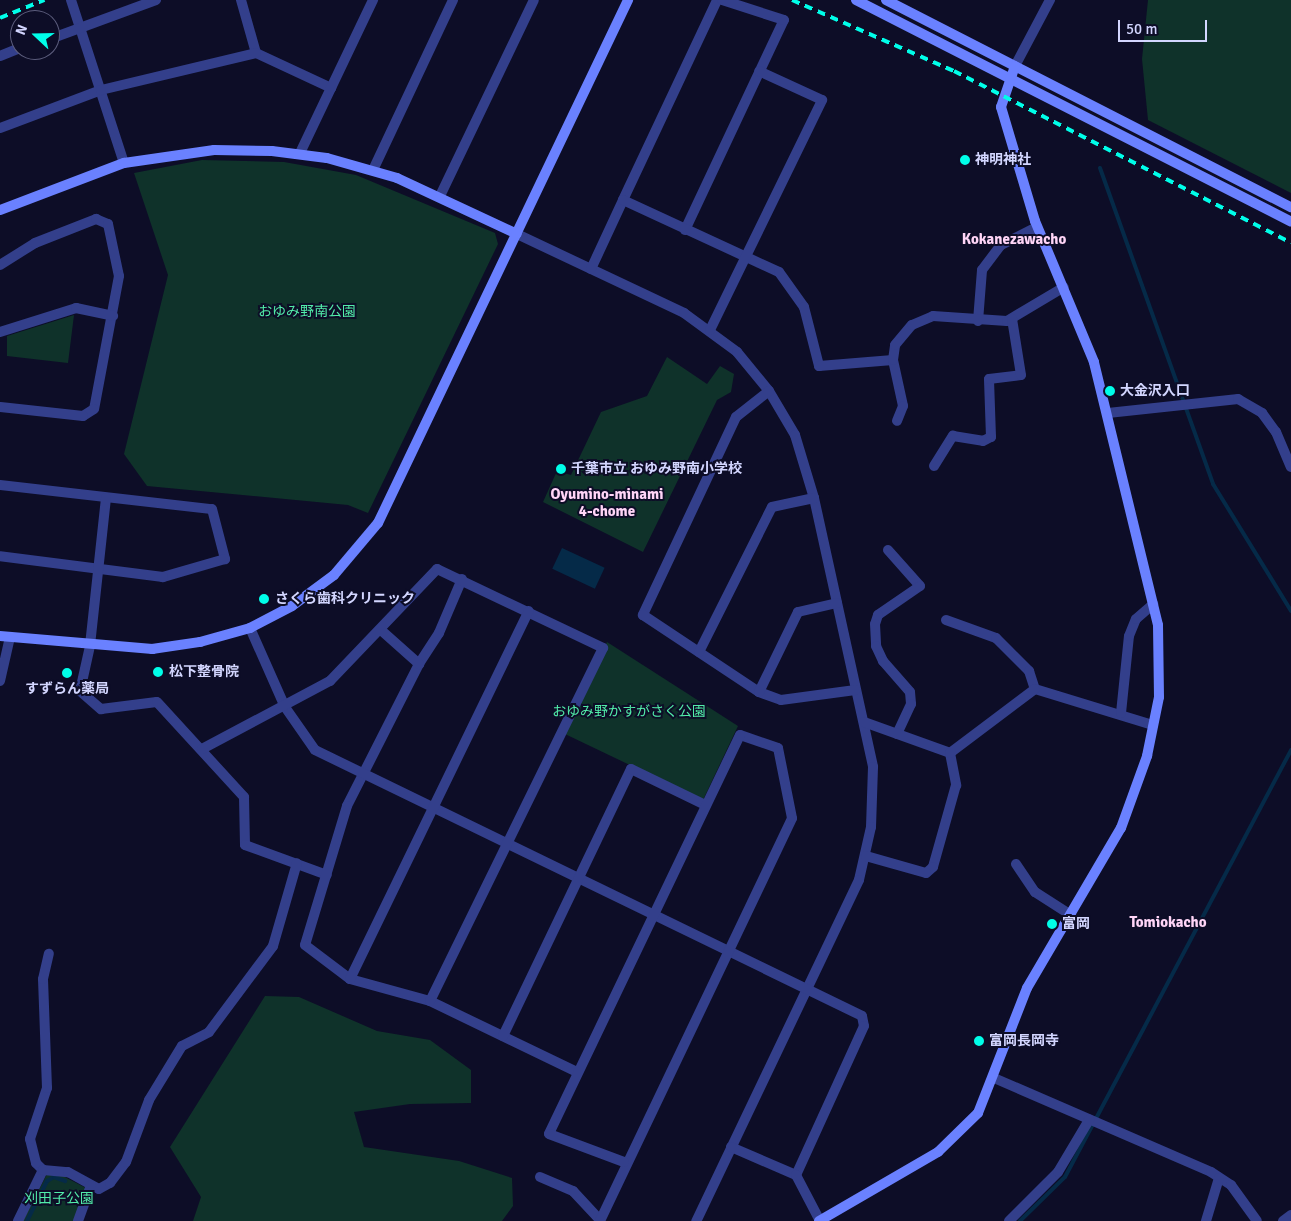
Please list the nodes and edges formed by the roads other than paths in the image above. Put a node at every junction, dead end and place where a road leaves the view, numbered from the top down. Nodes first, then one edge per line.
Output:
1 (71, 0) edge
2 (156, 0) edge
3 (241, 0) edge
4 (372, 0) edge
5 (453, 0) edge
6 (534, 0) edge
7 (628, 0) edge
8 (717, 0) edge
9 (722, 0) edge
10 (856, 0) edge
11 (886, 0) edge
12 (1050, 0) edge
13 (81, 30) junction
14 (60, 36) edge
15 (256, 53) junction
16 (1015, 66) junction
17 (759, 71) junction
18 (1009, 79) junction
19 (331, 88) junction
20 (101, 90) junction
21 (0, 128) edge
22 (300, 153) junction
23 (124, 163) junction
24 (373, 170) junction
25 (440, 196) junction
26 (623, 200) junction
27 (1291, 207) edge
28 (0, 210) edge
29 (1291, 222) edge
30 (1037, 227) junction
31 (685, 230) junction
32 (517, 234) junction
33 (745, 258) junction
34 (0, 265) edge
35 (591, 269) junction
36 (1064, 287) junction
37 (113, 316) junction
38 (1012, 319) junction
39 (978, 321) junction
40 (710, 330) junction
41 (0, 332) edge
42 (893, 360) junction
43 (769, 391) junction
44 (0, 407) edge
45 (1108, 413) junction
46 (897, 421) dead end
47 (934, 466) dead end
48 (1291, 467) edge
49 (0, 484) edge
50 (106, 498) junction
51 (814, 498) junction
52 (888, 550) dead end
53 (0, 556) edge
54 (99, 569) junction
55 (462, 579) junction
56 (837, 603) junction
57 (1153, 604) junction
58 (529, 611) junction
59 (946, 620) dead end
60 (250, 628) junction
61 (382, 631) junction
62 (5, 637) edge
63 (90, 646) junction
64 (699, 652) junction
65 (419, 664) junction
66 (0, 681) edge
67 (1036, 688) junction
68 (855, 690) junction
69 (759, 692) junction
70 (285, 707) junction
71 (1121, 713) junction
72 (864, 722) junction
73 (1154, 725) junction
74 (897, 734) junction
75 (202, 749) junction
76 (950, 753) junction
77 (362, 776) junction
78 (705, 805) junction
79 (432, 810) junction
80 (506, 846) junction
81 (866, 856) junction
82 (297, 863) junction
83 (1016, 864) dead end
84 (327, 875) junction
85 (579, 880) junction
86 (652, 914) junction
87 (1071, 915) junction
88 (727, 950) junction
89 (48, 954) dead end
90 (350, 980) junction
91 (807, 992) junction
92 (430, 1001) junction
93 (503, 1036) junction
94 (575, 1071) junction
95 (994, 1078) junction
96 (1089, 1120) junction
97 (731, 1147) junction
98 (624, 1162) junction
99 (43, 1170) junction
100 (796, 1175) junction
101 (540, 1177) dead end
102 (1219, 1178) junction
103 (91, 1185) junction
104 (1291, 1215) edge
105 (833, 1218) edge
106 (599, 1220) edge
107 (18, 1221) edge
108 (78, 1221) edge
109 (696, 1221) edge
110 (820, 1221) edge
111 (1009, 1221) edge
112 (1206, 1221) edge
113 (1257, 1221) edge
114 (1283, 1221) edge

1 - 13 street
2 - 13 street
3 - 15 street
4 - 19 street
5 - 24 street
6 - 25 street
7 - 32 street
8 - 26 street
9 - 17 street
10 - 18 street
11 - 16 street
12 - 16 street
13 - 14 street
13 - 20 street
15 - 19 street
15 - 20 street
16 - 18 street
16 - 27 street
17 - 31 street
17 - 33 street
18 - 29 street
18 - 30 street
19 - 22 street
20 - 21 street
20 - 23 street
22 - 23 street
22 - 24 street
23 - 28 street
24 - 25 street
25 - 32 street
26 - 31 street
26 - 35 street
30 - 36 street
30 - 39 street
31 - 33 street
32 - 35 street
32 - 60 street
33 - 40 street
33 - 42 street
34 - 37 street
35 - 40 street
36 - 38 street
36 - 45 street
37 - 41 street
37 - 44 street
38 - 39 street
38 - 47 street
39 - 42 street
40 - 43 street
42 - 46 street
43 - 51 street
43 - 64 street
45 - 48 street
45 - 57 street
49 - 50 street
50 - 54 street
50 - 54 street
51 - 56 street
51 - 64 street
52 - 74 street
53 - 54 street
54 - 63 street
55 - 58 street
55 - 61 street
55 - 65 street
56 - 68 street
56 - 69 street
57 - 71 street
57 - 73 street
58 - 79 street
58 - 80 street
59 - 67 street
60 - 63 street
60 - 70 street
61 - 65 street
61 - 70 street
62 - 63 street
62 - 66 street
63 - 75 street
64 - 69 street
65 - 77 street
67 - 71 street
67 - 76 street
68 - 69 street
68 - 72 street
70 - 75 street
70 - 77 street
71 - 73 street
72 - 74 street
72 - 81 street
73 - 87 street
74 - 76 street
75 - 82 street
76 - 81 street
77 - 79 street
77 - 84 street
78 - 85 street
78 - 86 street
78 - 88 street
79 - 80 street
79 - 90 street
80 - 85 street
80 - 92 street
81 - 91 street
82 - 84 street
82 - 103 street
83 - 87 street
84 - 90 street
85 - 86 street
85 - 93 street
86 - 88 street
86 - 94 street
87 - 95 street
88 - 91 street
88 - 98 street
89 - 99 street
90 - 92 street
91 - 97 street
91 - 100 street
92 - 93 street
93 - 94 street
94 - 98 street
95 - 96 street
95 - 105 street
96 - 102 street
96 - 111 street
97 - 100 street
97 - 109 street
98 - 106 street
99 - 103 street
99 - 107 street
100 - 110 street
101 - 106 street
102 - 112 street
102 - 113 street
103 - 108 street
104 - 114 street
105 - 110 street

